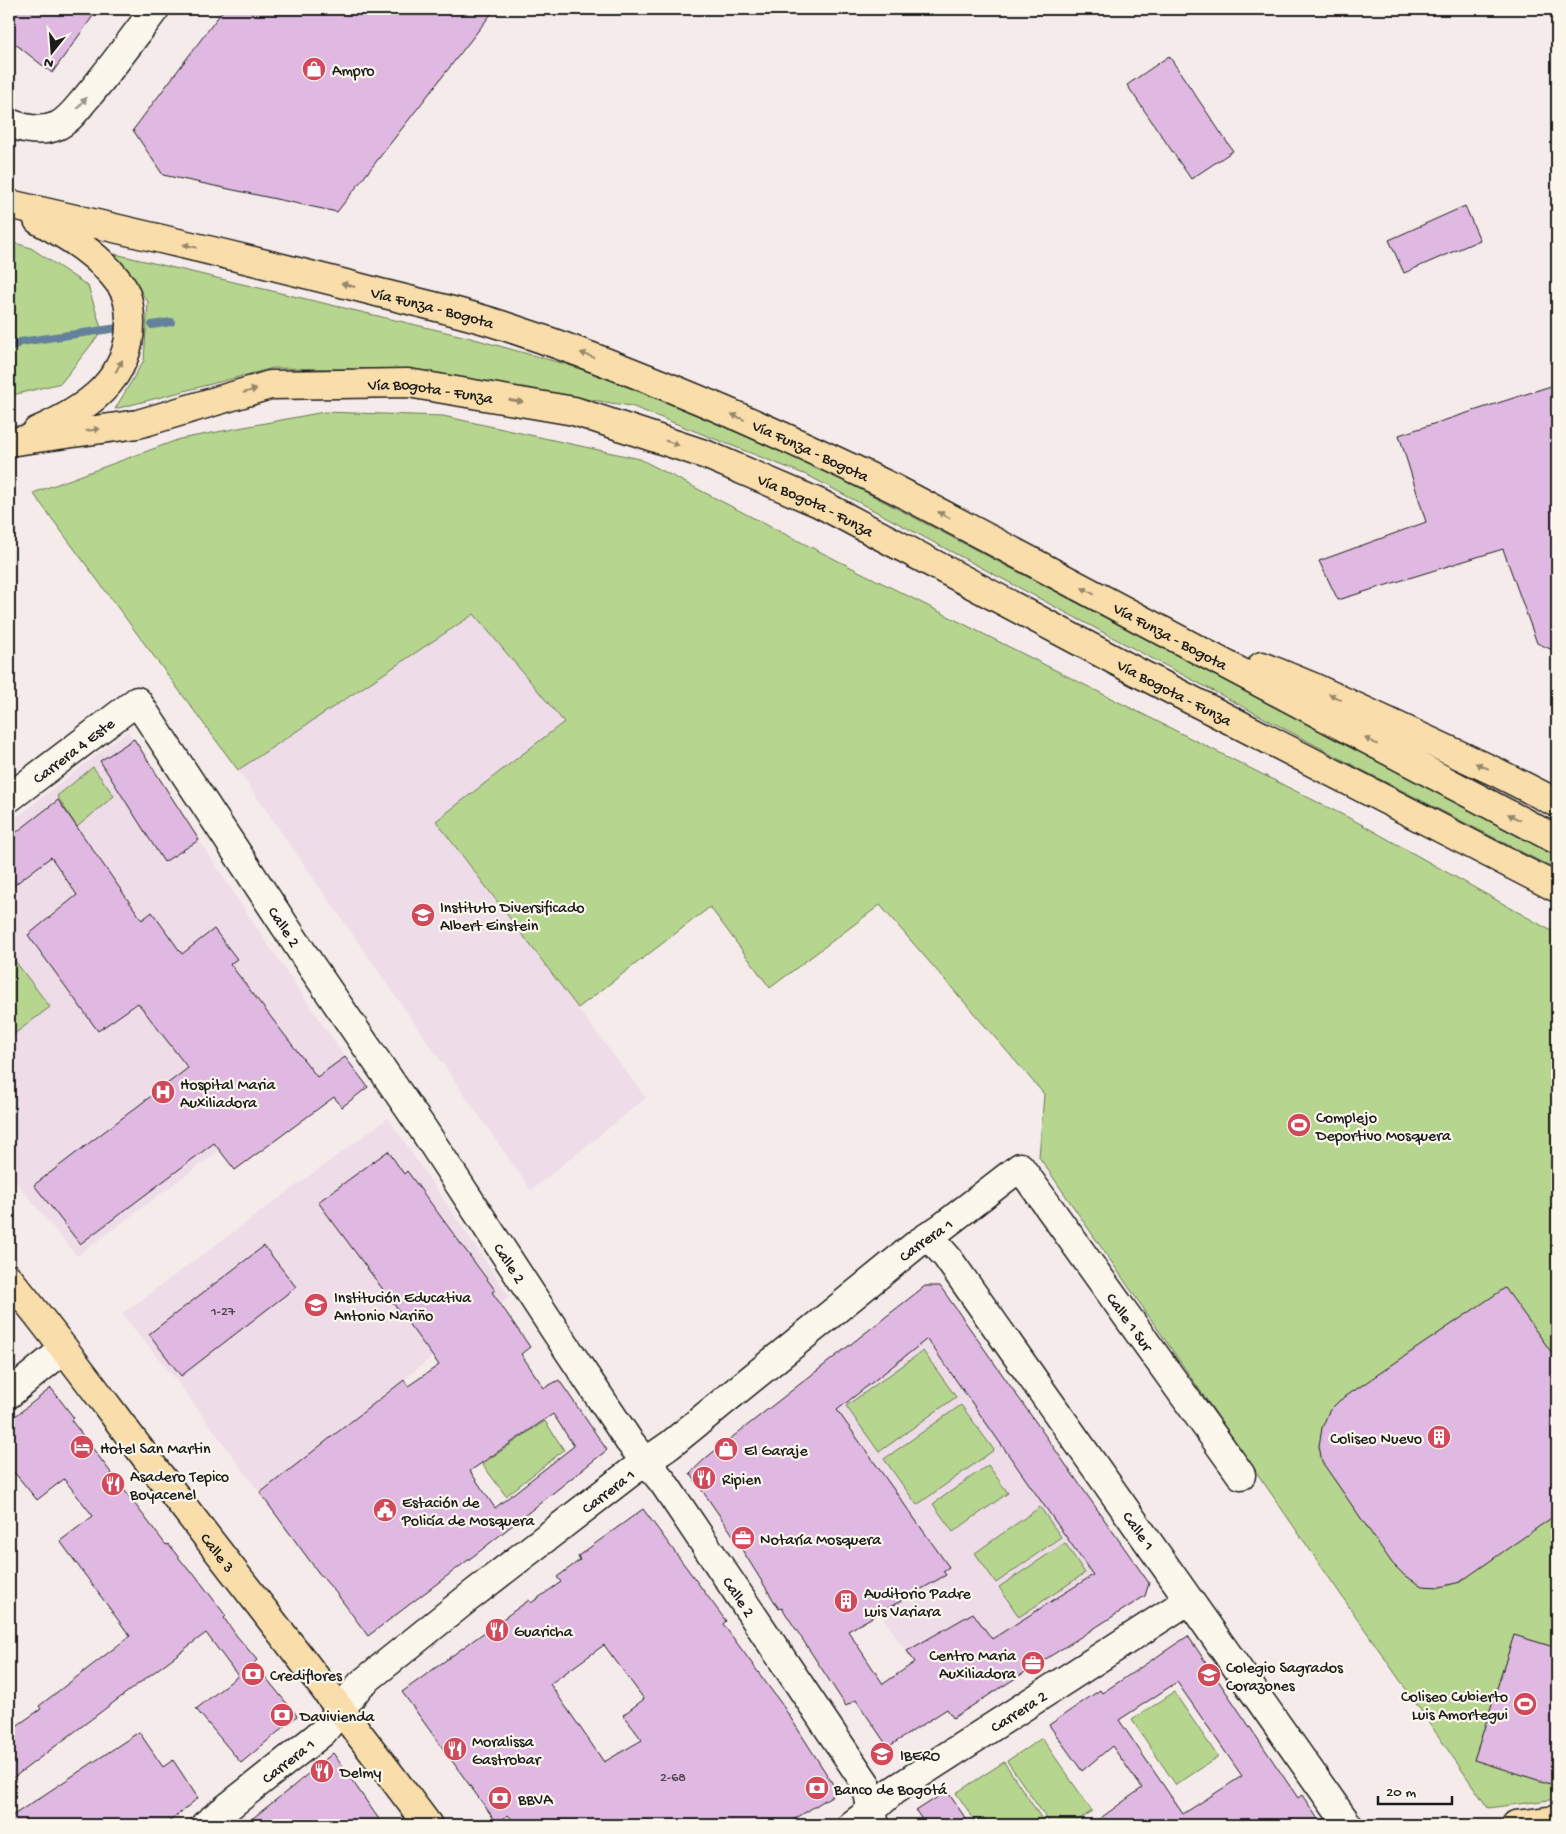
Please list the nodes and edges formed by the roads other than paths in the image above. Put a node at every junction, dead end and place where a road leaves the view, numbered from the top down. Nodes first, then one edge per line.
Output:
1 (155, 9) edge
2 (9, 107) edge
3 (9, 123) edge
4 (43, 130) junction
5 (9, 204) edge
6 (9, 442) edge
7 (1123, 610) junction
8 (137, 701) joint
9 (9, 798) edge
10 (1557, 803) edge
11 (1557, 840) edge
12 (1557, 888) edge
13 (1020, 1167) joint
14 (929, 1236) junction
15 (9, 1279) edge
16 (64, 1349) junction
17 (9, 1394) edge
18 (647, 1461) junction
19 (1241, 1475) dead end
20 (1189, 1600) junction
21 (340, 1710) junction
22 (866, 1820) edge
23 (1557, 1820) edge
24 (205, 1825) edge
25 (428, 1825) edge
26 (1348, 1825) edge
27 (1516, 1825) edge

4 -> 1 street
2 - 4 street
3 - 4 street
6 -> 5 main road
7 -> 5 main road, Vía Funza - Bogota
6 -> 12 main road, Vía Bogota - Funza
10 -> 7 main road
11 -> 7 main road, Vía Funza - Bogota
8 - 9 street, Carrera 4 Este
8 - 18 street, Calle 2
13 - 14 street, Carrera 1
13 - 19 street, Calle 1 Sur
14 - 18 street, Carrera 1
14 - 20 street, Calle 1
15 - 16 main road, Calle 3
16 - 17 street
16 - 21 main road, Calle 3
18 - 21 street, Carrera 1
18 - 22 street, Calle 2
20 - 22 street, Carrera 2
20 - 26 street, Calle 1
21 - 24 street, Carrera 1
21 - 25 main road, Calle 3
23 - 27 main road

